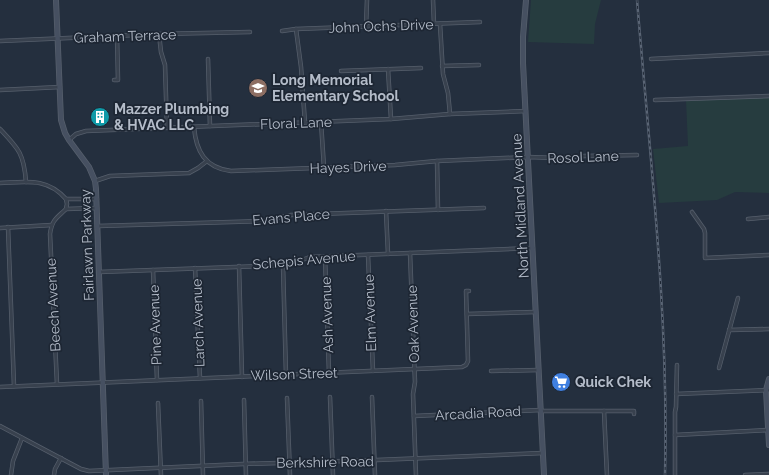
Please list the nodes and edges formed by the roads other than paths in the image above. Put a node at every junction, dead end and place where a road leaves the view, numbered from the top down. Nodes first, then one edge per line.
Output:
1 (56, 0) edge
2 (367, 0) edge
3 (433, 0) edge
4 (526, 0) edge
5 (480, 22) dead end
6 (434, 24) junction
7 (440, 24) junction
8 (366, 27) junction
9 (296, 29) junction
10 (282, 31) dead end
11 (250, 32) dead end
12 (159, 34) junction
13 (117, 36) junction
14 (58, 38) junction
15 (0, 41) edge
16 (769, 53) edge
17 (208, 59) dead end
18 (652, 59) dead end
19 (479, 65) dead end
20 (442, 66) junction
21 (421, 68) dead end
22 (388, 69) junction
23 (341, 71) dead end
24 (114, 80) dead end
25 (60, 87) junction
26 (0, 90) edge
27 (769, 96) edge
28 (655, 100) dead end
29 (526, 111) junction
30 (450, 114) junction
31 (391, 119) junction
32 (321, 122) junction
33 (305, 123) junction
34 (210, 126) junction
35 (194, 127) junction
36 (167, 128) junction
37 (0, 129) edge
38 (69, 140) junction
39 (637, 155) dead end
40 (528, 157) junction
41 (207, 161) junction
42 (437, 161) junction
43 (324, 168) junction
44 (95, 180) junction
45 (26, 182) junction
46 (0, 184) edge
47 (66, 199) junction
48 (97, 199) junction
49 (97, 208) junction
50 (484, 208) dead end
51 (66, 209) junction
52 (438, 210) junction
53 (386, 211) junction
54 (692, 212) dead end
55 (769, 217) edge
56 (748, 219) dead end
57 (52, 226) junction
58 (98, 226) junction
59 (8, 227) junction
60 (0, 228) edge
61 (533, 248) junction
62 (410, 253) junction
63 (388, 254) junction
64 (769, 254) edge
65 (368, 255) junction
66 (324, 257) junction
67 (283, 265) junction
68 (239, 266) junction
69 (195, 268) junction
70 (153, 270) junction
71 (99, 272) junction
72 (469, 291) dead end
73 (738, 298) dead end
74 (536, 312) junction
75 (467, 314) junction
76 (769, 329) edge
77 (729, 330) junction
78 (677, 365) dead end
79 (719, 368) dead end
80 (414, 369) junction
81 (539, 370) junction
82 (373, 371) junction
83 (491, 371) dead end
84 (329, 373) junction
85 (286, 375) junction
86 (242, 376) junction
87 (200, 378) junction
88 (157, 380) junction
89 (769, 380) edge
90 (103, 382) junction
91 (57, 384) junction
92 (14, 386) junction
93 (0, 387) edge
94 (768, 390) edge
95 (676, 394) junction
96 (330, 397) dead end
97 (372, 397) dead end
98 (287, 398) dead end
99 (244, 400) dead end
100 (201, 401) dead end
101 (158, 403) dead end
102 (541, 410) junction
103 (604, 410) junction
104 (634, 414) dead end
105 (414, 416) junction
106 (0, 426) edge
107 (769, 430) edge
108 (675, 435) junction
109 (22, 438) junction
110 (769, 445) edge
111 (543, 453) junction
112 (61, 458) junction
113 (416, 458) junction
114 (374, 460) junction
115 (289, 462) junction
116 (332, 462) junction
117 (246, 464) junction
118 (203, 466) junction
119 (161, 468) junction
120 (106, 473) edge
121 (769, 474) edge
122 (11, 475) edge
123 (54, 475) edge
124 (161, 475) edge
125 (203, 475) edge
126 (246, 475) edge
127 (290, 475) edge
128 (333, 475) edge
129 (375, 475) edge
130 (416, 475) edge
131 (544, 475) edge
132 (608, 475) edge
133 (675, 475) edge
134 (745, 475) edge

1 - 14 street, Fairlawn Parkway
2 - 8 street
3 - 6 street
4 - 29 street, North Midland Avenue
5 - 7 street, John Ochs Drive
6 - 7 street, John Ochs Drive
6 - 8 street, John Ochs Drive
7 - 20 street
8 - 9 street, John Ochs Drive
9 - 10 street, John Ochs Drive
9 - 33 street
11 - 12 street, Graham Terrace
12 - 13 street, Graham Terrace
12 - 36 street
13 - 14 street, Graham Terrace
13 - 24 street
14 - 15 street, Graham Terrace
14 - 25 street, Fairlawn Parkway
16 - 18 street
17 - 34 street
19 - 20 street
20 - 30 street
21 - 22 street
22 - 23 street
22 - 31 street
25 - 26 street
25 - 38 street, Fairlawn Parkway
27 - 28 street
29 - 30 street, Floral Lane
29 - 40 street, North Midland Avenue
30 - 31 street, Floral Lane
31 - 32 street, Floral Lane
32 - 33 street, Floral Lane
32 - 43 street
33 - 34 street, Floral Lane
34 - 35 street, Floral Lane
35 - 36 street, Floral Lane
35 - 41 street
36 - 38 street, Floral Lane
37 - 45 street
38 - 44 street, Fairlawn Parkway
39 - 40 street, Rosol Lane
40 - 42 street, Hayes Drive
40 - 61 street, North Midland Avenue
41 - 43 street, Hayes Drive
41 - 44 street
42 - 43 street, Hayes Drive
42 - 52 street
44 - 48 street, Fairlawn Parkway
45 - 46 street
45 - 47 street
47 - 48 street
47 - 51 street
48 - 49 street, Fairlawn Parkway
49 - 51 street
49 - 58 street, Fairlawn Parkway
50 - 52 street, Evans Place
51 - 57 street
52 - 53 street, Evans Place
53 - 58 street, Evans Place
53 - 63 street
54 - 64 street
55 - 56 street
57 - 59 street
57 - 91 street, Beech Avenue
58 - 71 street, Fairlawn Parkway
59 - 60 street
59 - 92 street
61 - 62 street, Schepis Avenue
61 - 74 street, North Midland Avenue
62 - 63 street, Schepis Avenue
62 - 80 street, Oak Avenue
63 - 65 street, Schepis Avenue
65 - 66 street, Schepis Avenue
65 - 82 street, Elm Avenue
66 - 67 street, Schepis Avenue
66 - 84 street, Ash Avenue
67 - 68 street, Schepis Avenue
67 - 85 street
68 - 69 street, Schepis Avenue
68 - 86 street
69 - 70 street, Schepis Avenue
69 - 87 street, Larch Avenue
70 - 71 street, Schepis Avenue
70 - 88 street, Pine Avenue
71 - 90 street, Fairlawn Parkway
72 - 75 street
73 - 77 street
74 - 75 street
74 - 81 street, North Midland Avenue
75 - 80 street, Wilson Street
76 - 77 street
77 - 79 street
78 - 95 street
80 - 82 street, Wilson Street
80 - 105 street, Oak Avenue
81 - 83 street
81 - 102 street, North Midland Avenue
82 - 84 street, Wilson Street
84 - 85 street, Wilson Street
85 - 86 street, Wilson Street
86 - 87 street, Wilson Street
87 - 88 street, Wilson Street
88 - 90 street, Wilson Street
89 - 94 street
90 - 91 street, Wilson Street
90 - 120 street, Fairlawn Parkway
91 - 92 street, Wilson Street
92 - 93 street, Wilson Street
94 - 95 street
94 - 107 street
95 - 108 street
96 - 116 street
97 - 114 street
98 - 115 street
99 - 117 street
100 - 118 street
101 - 119 street
102 - 103 street, Arcadia Road
102 - 105 street, Arcadia Road
102 - 111 street, North Midland Avenue
103 - 104 street, Arcadia Road
103 - 132 street
105 - 113 street, Oak Avenue
106 - 109 street, Berkshire Road
107 - 108 street
107 - 110 street
108 - 133 street
109 - 112 street, Berkshire Road
109 - 122 street
111 - 113 street, Berkshire Road
111 - 131 street, North Midland Avenue
112 - 120 street, Berkshire Road
112 - 123 street
113 - 114 street, Berkshire Road
113 - 130 street, Oak Avenue
114 - 116 street, Berkshire Road
114 - 129 street
115 - 116 street, Berkshire Road
115 - 117 street, Berkshire Road
115 - 127 street
116 - 128 street
117 - 118 street, Berkshire Road
117 - 126 street
118 - 119 street, Berkshire Road
118 - 125 street
119 - 120 street, Berkshire Road
119 - 124 street
121 - 134 street

